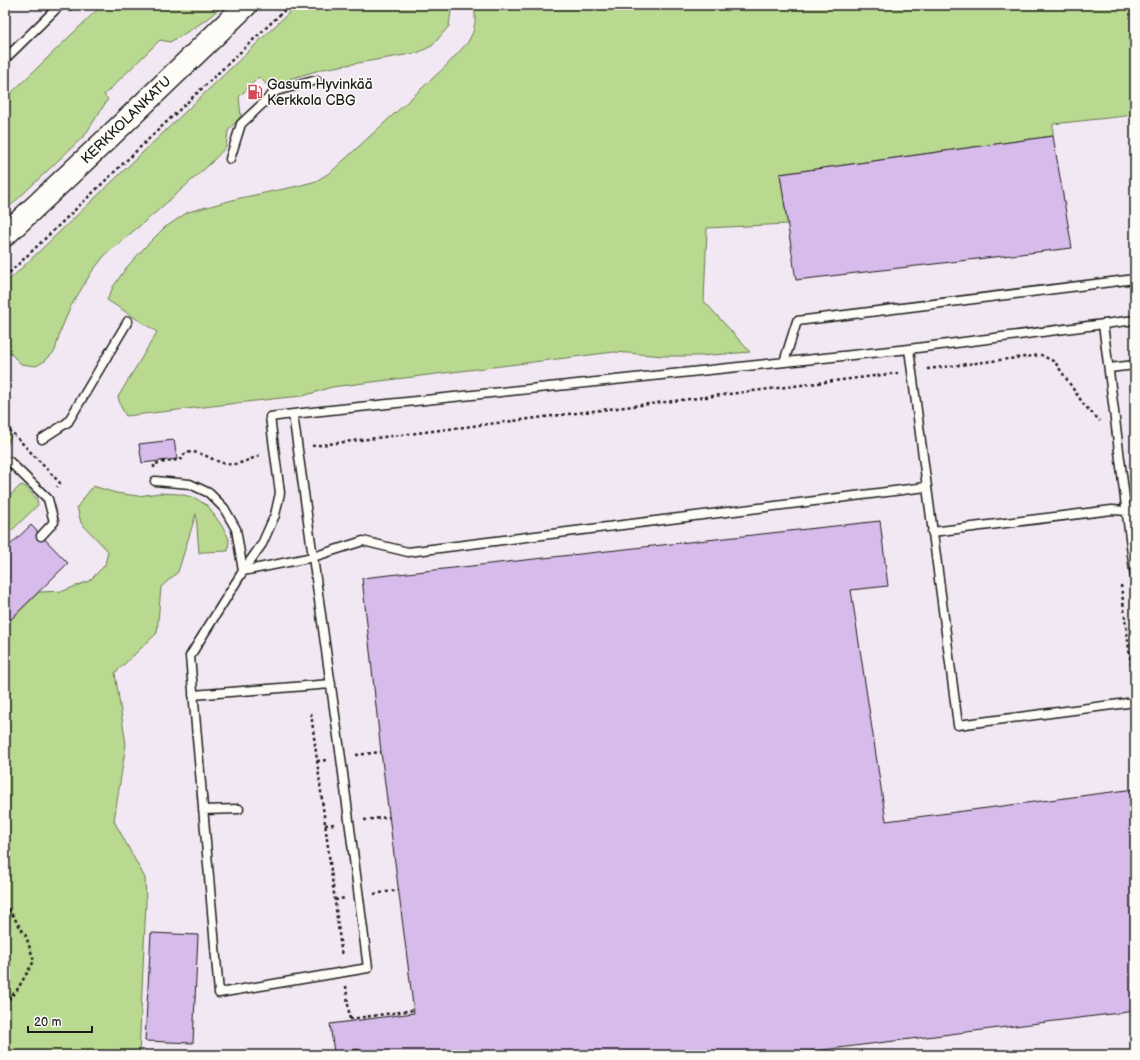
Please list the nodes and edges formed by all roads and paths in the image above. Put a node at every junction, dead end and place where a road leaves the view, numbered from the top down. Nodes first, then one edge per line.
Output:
1 (60, 5) edge
2 (246, 5) edge
3 (290, 5) edge
4 (5, 59) edge
5 (317, 80) dead end
6 (230, 158) dead end
7 (5, 235) edge
8 (5, 277) edge
9 (1135, 279) edge
10 (1135, 320) edge
11 (128, 321) dead end
12 (1103, 324) junction
13 (909, 349) junction
14 (784, 362) junction
15 (1135, 364) edge
16 (1109, 368) junction
17 (911, 371) junction
18 (293, 414) junction
19 (1101, 422) dead end
20 (5, 425) edge
21 (42, 439) dead end
22 (297, 448) junction
23 (275, 450) junction
24 (10, 462) dead end
25 (155, 481) joint
26 (926, 487) junction
27 (48, 499) junction
28 (1131, 511) edge
29 (932, 532) junction
30 (41, 536) dead end
31 (313, 557) junction
32 (243, 571) junction
33 (1135, 578) edge
34 (1120, 581) dead end
35 (330, 684) junction
36 (1134, 691) dead end
37 (193, 695) junction
38 (1135, 702) edge
39 (311, 713) dead end
40 (239, 809) dead end
41 (203, 810) junction
42 (5, 904) edge
43 (344, 972) junction
44 (5, 1003) edge
45 (414, 1010) dead end

1 - 4 lane
2 - 7 street, KERKKOLANKATU
3 - 8 path
5 - 6 lane
9 - 14 lane
10 - 12 lane
11 - 21 lane
12 - 13 lane
12 - 16 lane
13 - 14 lane
13 - 17 lane
14 - 18 lane
15 - 16 lane
16 - 28 lane
17 - 19 path
17 - 22 path
17 - 26 lane
18 - 22 lane
18 - 23 lane
20 - 27 path
22 - 31 lane
23 - 25 path
23 - 32 lane
24 - 27 lane
25 - 32 lane
26 - 29 lane
26 - 31 lane
27 - 30 lane
28 - 29 lane
28 - 33 lane
29 - 38 lane
31 - 32 lane
31 - 35 lane
32 - 37 lane
34 - 36 path
35 - 37 lane
35 - 43 lane
37 - 41 lane
39 - 43 path
40 - 41 lane
41 - 43 lane
42 - 44 path
43 - 45 path

